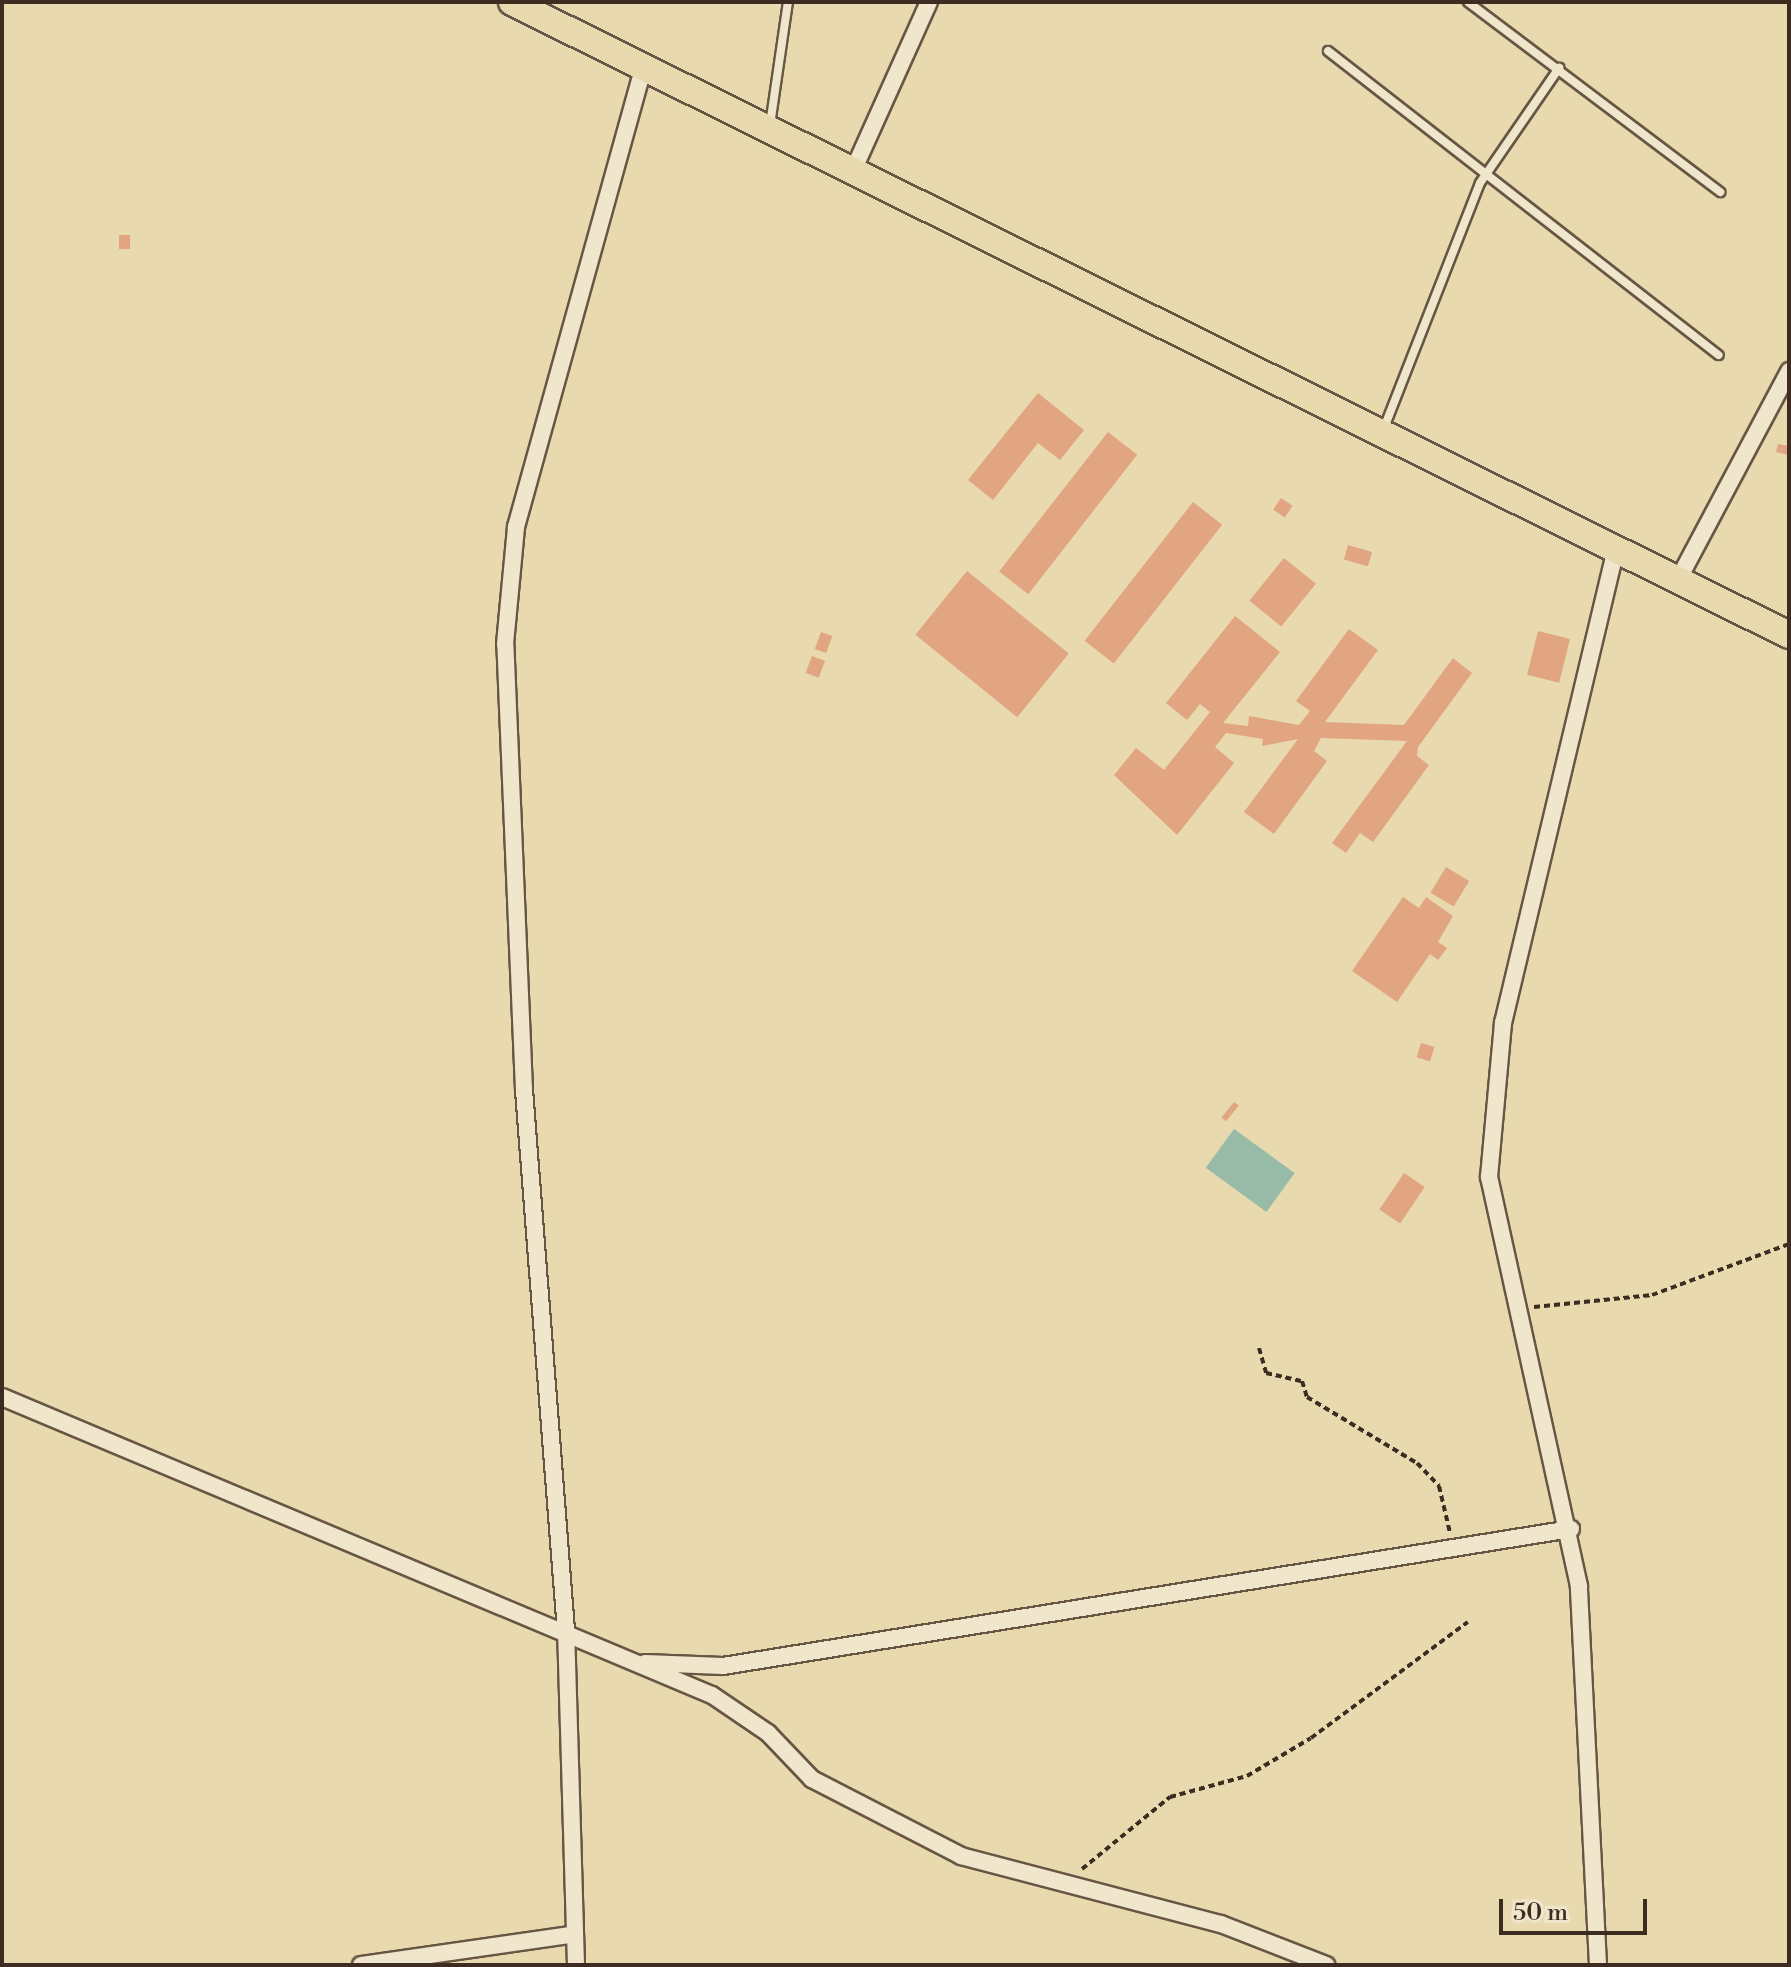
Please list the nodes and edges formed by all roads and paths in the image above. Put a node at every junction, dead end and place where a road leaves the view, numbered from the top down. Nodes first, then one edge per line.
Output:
1 (512, 2) edge
2 (788, 2) edge
3 (929, 2) edge
4 (1468, 2) edge
5 (1328, 51) dead end
6 (643, 68) junction
7 (1559, 68) junction
8 (769, 130) junction
9 (853, 171) junction
10 (1486, 173) junction
11 (1720, 192) dead end
12 (1719, 355) dead end
13 (1789, 371) edge
14 (1382, 434) junction
15 (1616, 550) junction
16 (1677, 582) junction
17 (1789, 635) edge
18 (1789, 1244) edge
19 (1516, 1309) junction
20 (1259, 1348) dead end
21 (2, 1397) edge
22 (1571, 1529) junction
23 (1454, 1542) junction
24 (1468, 1622) dead end
25 (566, 1631) junction
26 (635, 1663) junction
27 (1051, 1882) junction
28 (575, 1934) junction
29 (361, 1965) edge
30 (576, 1965) edge
31 (1326, 1965) edge
32 (1598, 1965) edge

1 - 6 highway
2 - 8 lane
3 - 9 street
4 - 7 lane
5 - 10 lane
6 - 8 highway
6 - 25 street
7 - 10 lane
7 - 11 lane
8 - 9 highway
9 - 14 highway
10 - 12 lane
10 - 14 lane
13 - 16 street
14 - 15 highway
15 - 16 highway
15 - 19 street
16 - 17 highway
18 - 19 path
19 - 22 street
20 - 23 path
21 - 25 street
22 - 23 street
22 - 32 street
23 - 26 street
24 - 27 path
25 - 26 street
25 - 28 street
26 - 27 street
27 - 31 street
28 - 29 street
28 - 30 street

